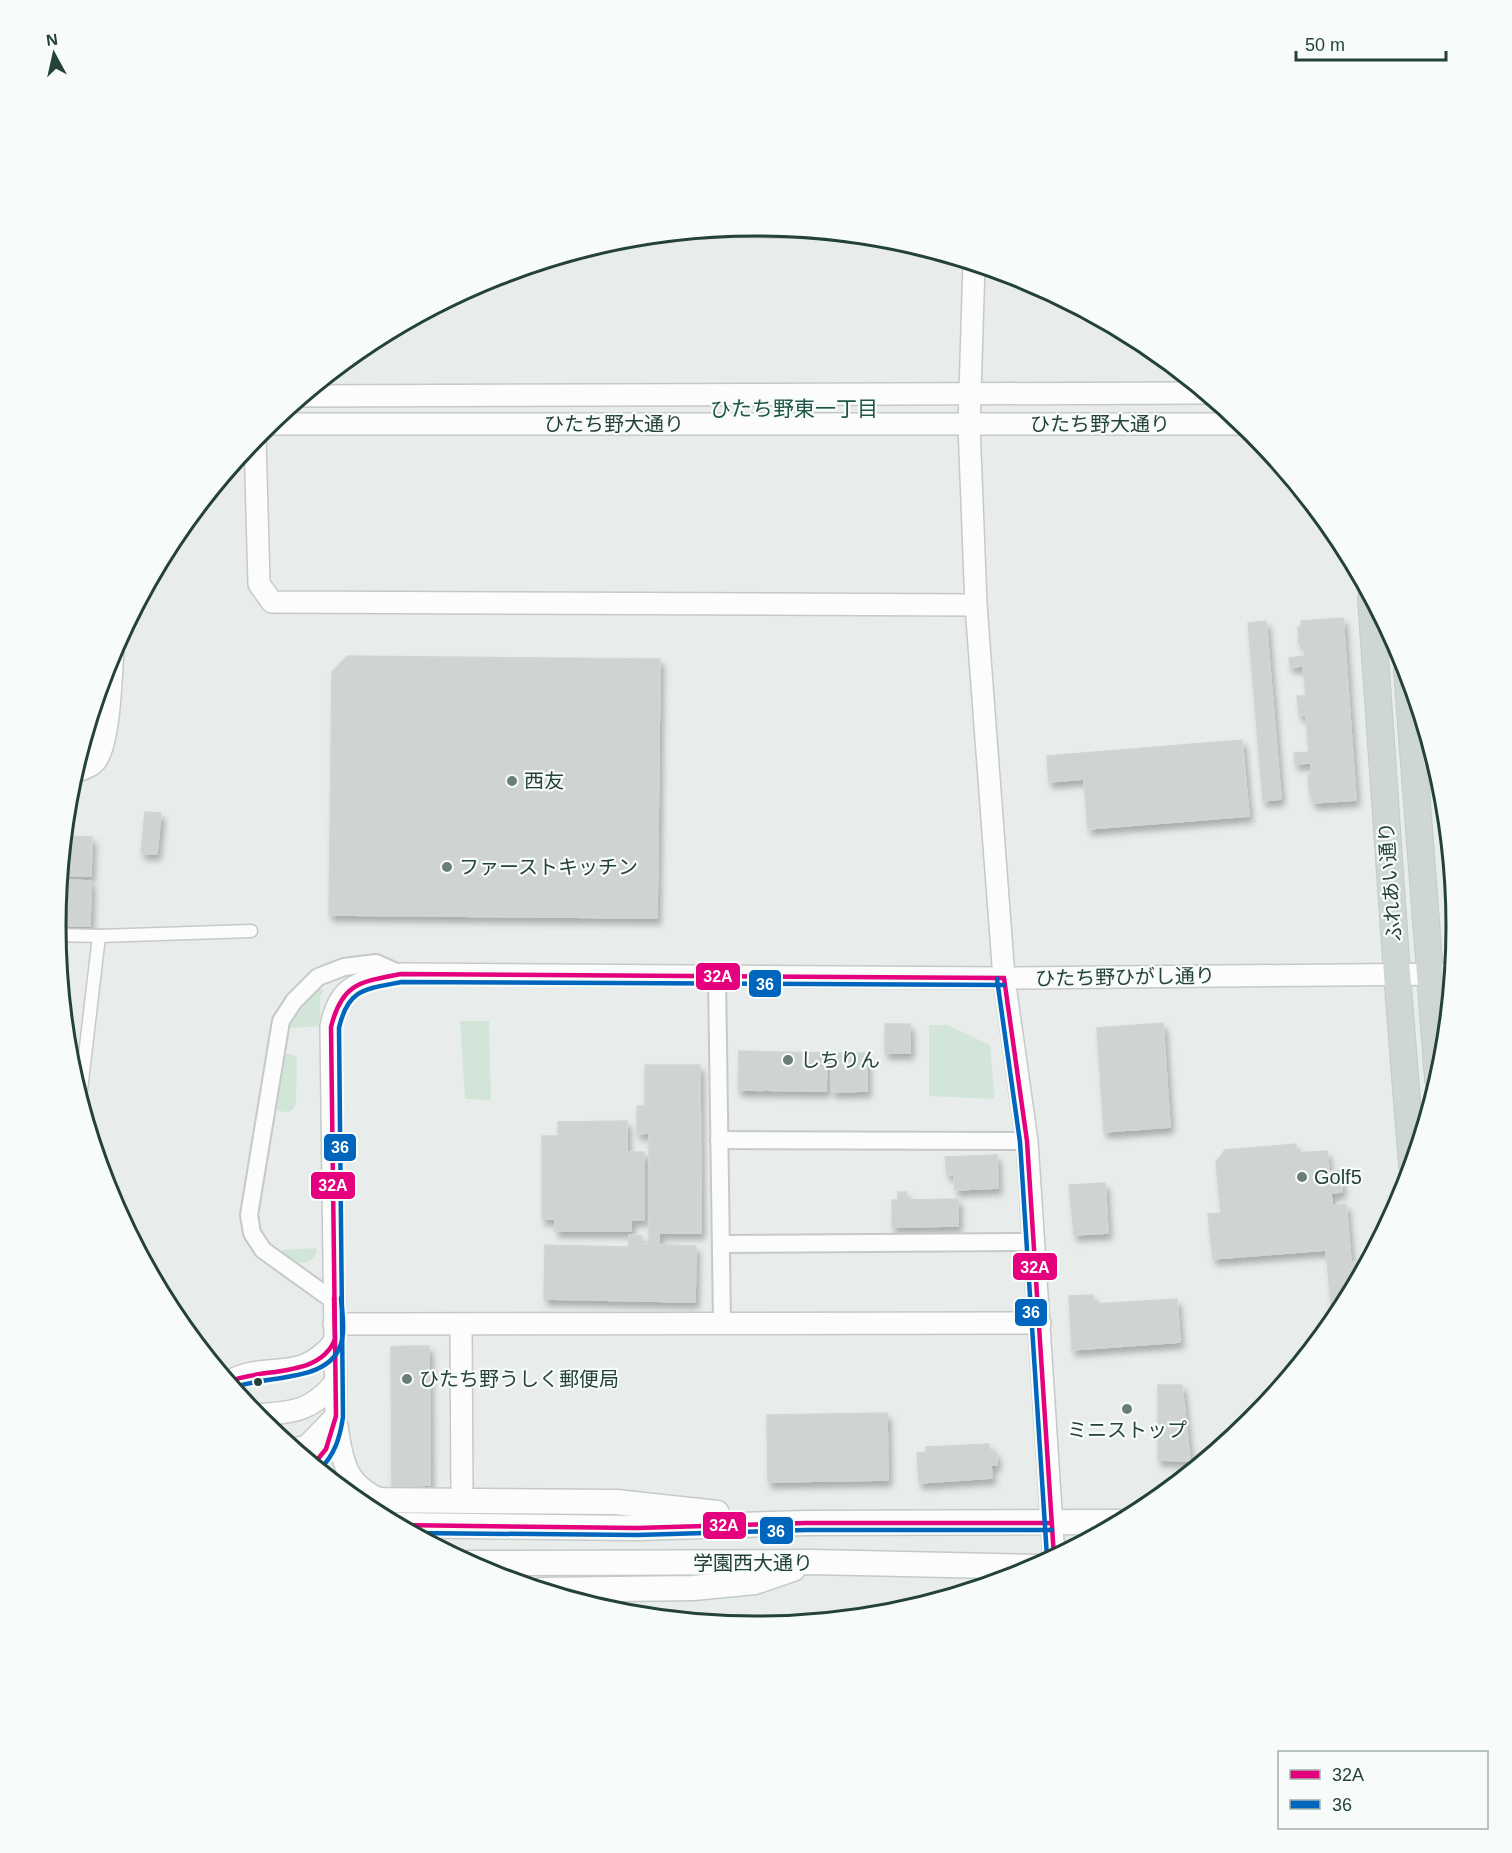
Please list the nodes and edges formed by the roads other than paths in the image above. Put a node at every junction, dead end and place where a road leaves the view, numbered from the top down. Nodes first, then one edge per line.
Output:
1 (974, 272) edge
2 (970, 393) junction
3 (1193, 393) edge
4 (316, 396) edge
5 (284, 424) edge
6 (969, 424) junction
7 (1228, 424) edge
8 (255, 452) edge
9 (976, 605) junction
10 (1372, 616) edge
11 (110, 686) edge
12 (1412, 715) edge
13 (85, 768) edge
14 (251, 931) dead end
15 (66, 935) edge
16 (99, 936) junction
17 (401, 974) junction
18 (1397, 974) junction
19 (1441, 974) edge
20 (717, 975) junction
21 (1004, 978) junction
22 (1440, 1019) edge
23 (83, 1076) edge
24 (719, 1140) junction
25 (1027, 1141) junction
26 (1410, 1144) edge
27 (1034, 1242) junction
28 (721, 1244) junction
29 (334, 1301) junction
30 (722, 1323) junction
31 (1040, 1323) junction
32 (460, 1325) junction
33 (334, 1333) junction
34 (235, 1379) edge
35 (335, 1383) junction
36 (268, 1414) edge
37 (336, 1416) junction
38 (303, 1447) edge
39 (319, 1460) edge
40 (373, 1500) edge
41 (382, 1500) junction
42 (462, 1502) junction
43 (1052, 1522) junction
44 (1104, 1522) edge
45 (806, 1523) junction
46 (413, 1525) edge
47 (1054, 1548) edge
48 (812, 1562) junction
49 (490, 1563) edge
50 (1016, 1566) edge
51 (566, 1590) edge

1 - 2 street
2 - 3 street, ひたち野大通り
2 - 4 street, ひたち野大通り
2 - 6 street
5 - 6 street, ひたち野大通り
6 - 7 street, ひたち野大通り
6 - 9 street
8 - 9 street
9 - 21 street
10 - 18 main road, ふれあい通り
11 - 13 street
12 - 19 main road, ふれあい通り
14 - 16 street
15 - 16 street
16 - 23 street
17 - 20 street, ひたち野ひがし通り
17 - 29 street, ひたち野ひがし通り
17 - 29 street
18 - 19 street, ひたち野ひがし通り
18 - 21 street, ひたち野ひがし通り
18 - 26 main road, ふれあい通り
19 - 22 main road, ふれあい通り
20 - 21 street, ひたち野ひがし通り
20 - 24 street
21 - 25 street
24 - 25 street
24 - 28 street
25 - 27 street
27 - 28 street
27 - 31 street
28 - 30 street
29 - 33 street, ひたち野ひがし通り
30 - 31 street
30 - 32 street
31 - 43 street
32 - 33 street
32 - 42 street
33 - 34 street
33 - 35 street, ひたち野ひがし通り
35 - 36 street
35 - 37 street, ひたち野ひがし通り
37 - 38 street
37 - 39 street
37 - 41 street
40 - 41 main road
41 - 42 main road
42 - 45 main road
43 - 44 main road, 学園西大通り
43 - 45 main road, 学園西大通り
43 - 47 street
45 - 46 main road, 学園西大通り
48 - 49 main road, 学園西大通り
48 - 50 main road, 学園西大通り
48 - 51 main road

